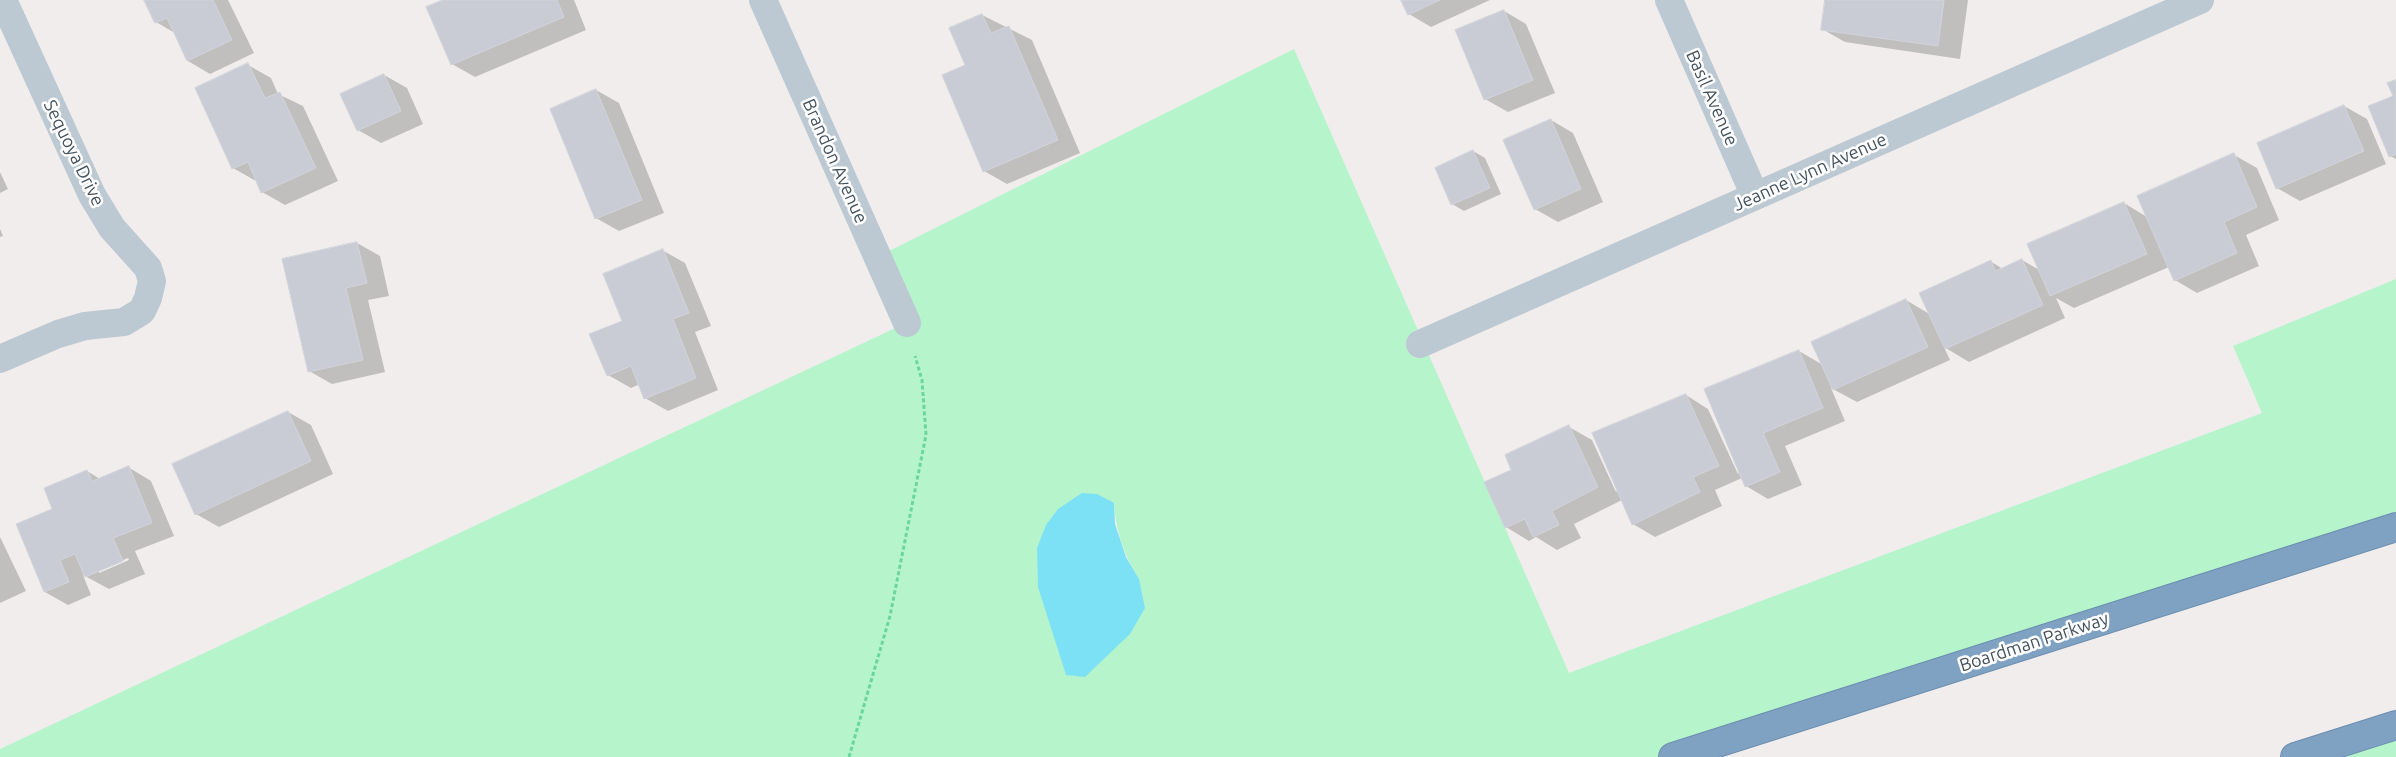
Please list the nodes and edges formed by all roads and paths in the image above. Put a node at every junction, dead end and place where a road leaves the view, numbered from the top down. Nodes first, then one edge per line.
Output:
1 (3, 0) edge
2 (763, 0) edge
3 (1669, 0) edge
4 (2200, 0) edge
5 (1755, 196) junction
6 (907, 323) joint
7 (1420, 344) dead end
8 (0, 359) edge
9 (2396, 527) edge
10 (2396, 725) edge
11 (849, 757) edge
12 (1673, 757) edge
13 (2295, 757) edge

1 - 8 street, Sequoya Drive
2 - 6 street, Brandon Avenue
3 - 5 street, Basil Avenue
4 - 5 street, Jeanne Lynn Avenue
5 - 7 street, Jeanne Lynn Avenue
6 - 11 path
9 - 12 highway, Boardman Parkway
10 - 13 highway

